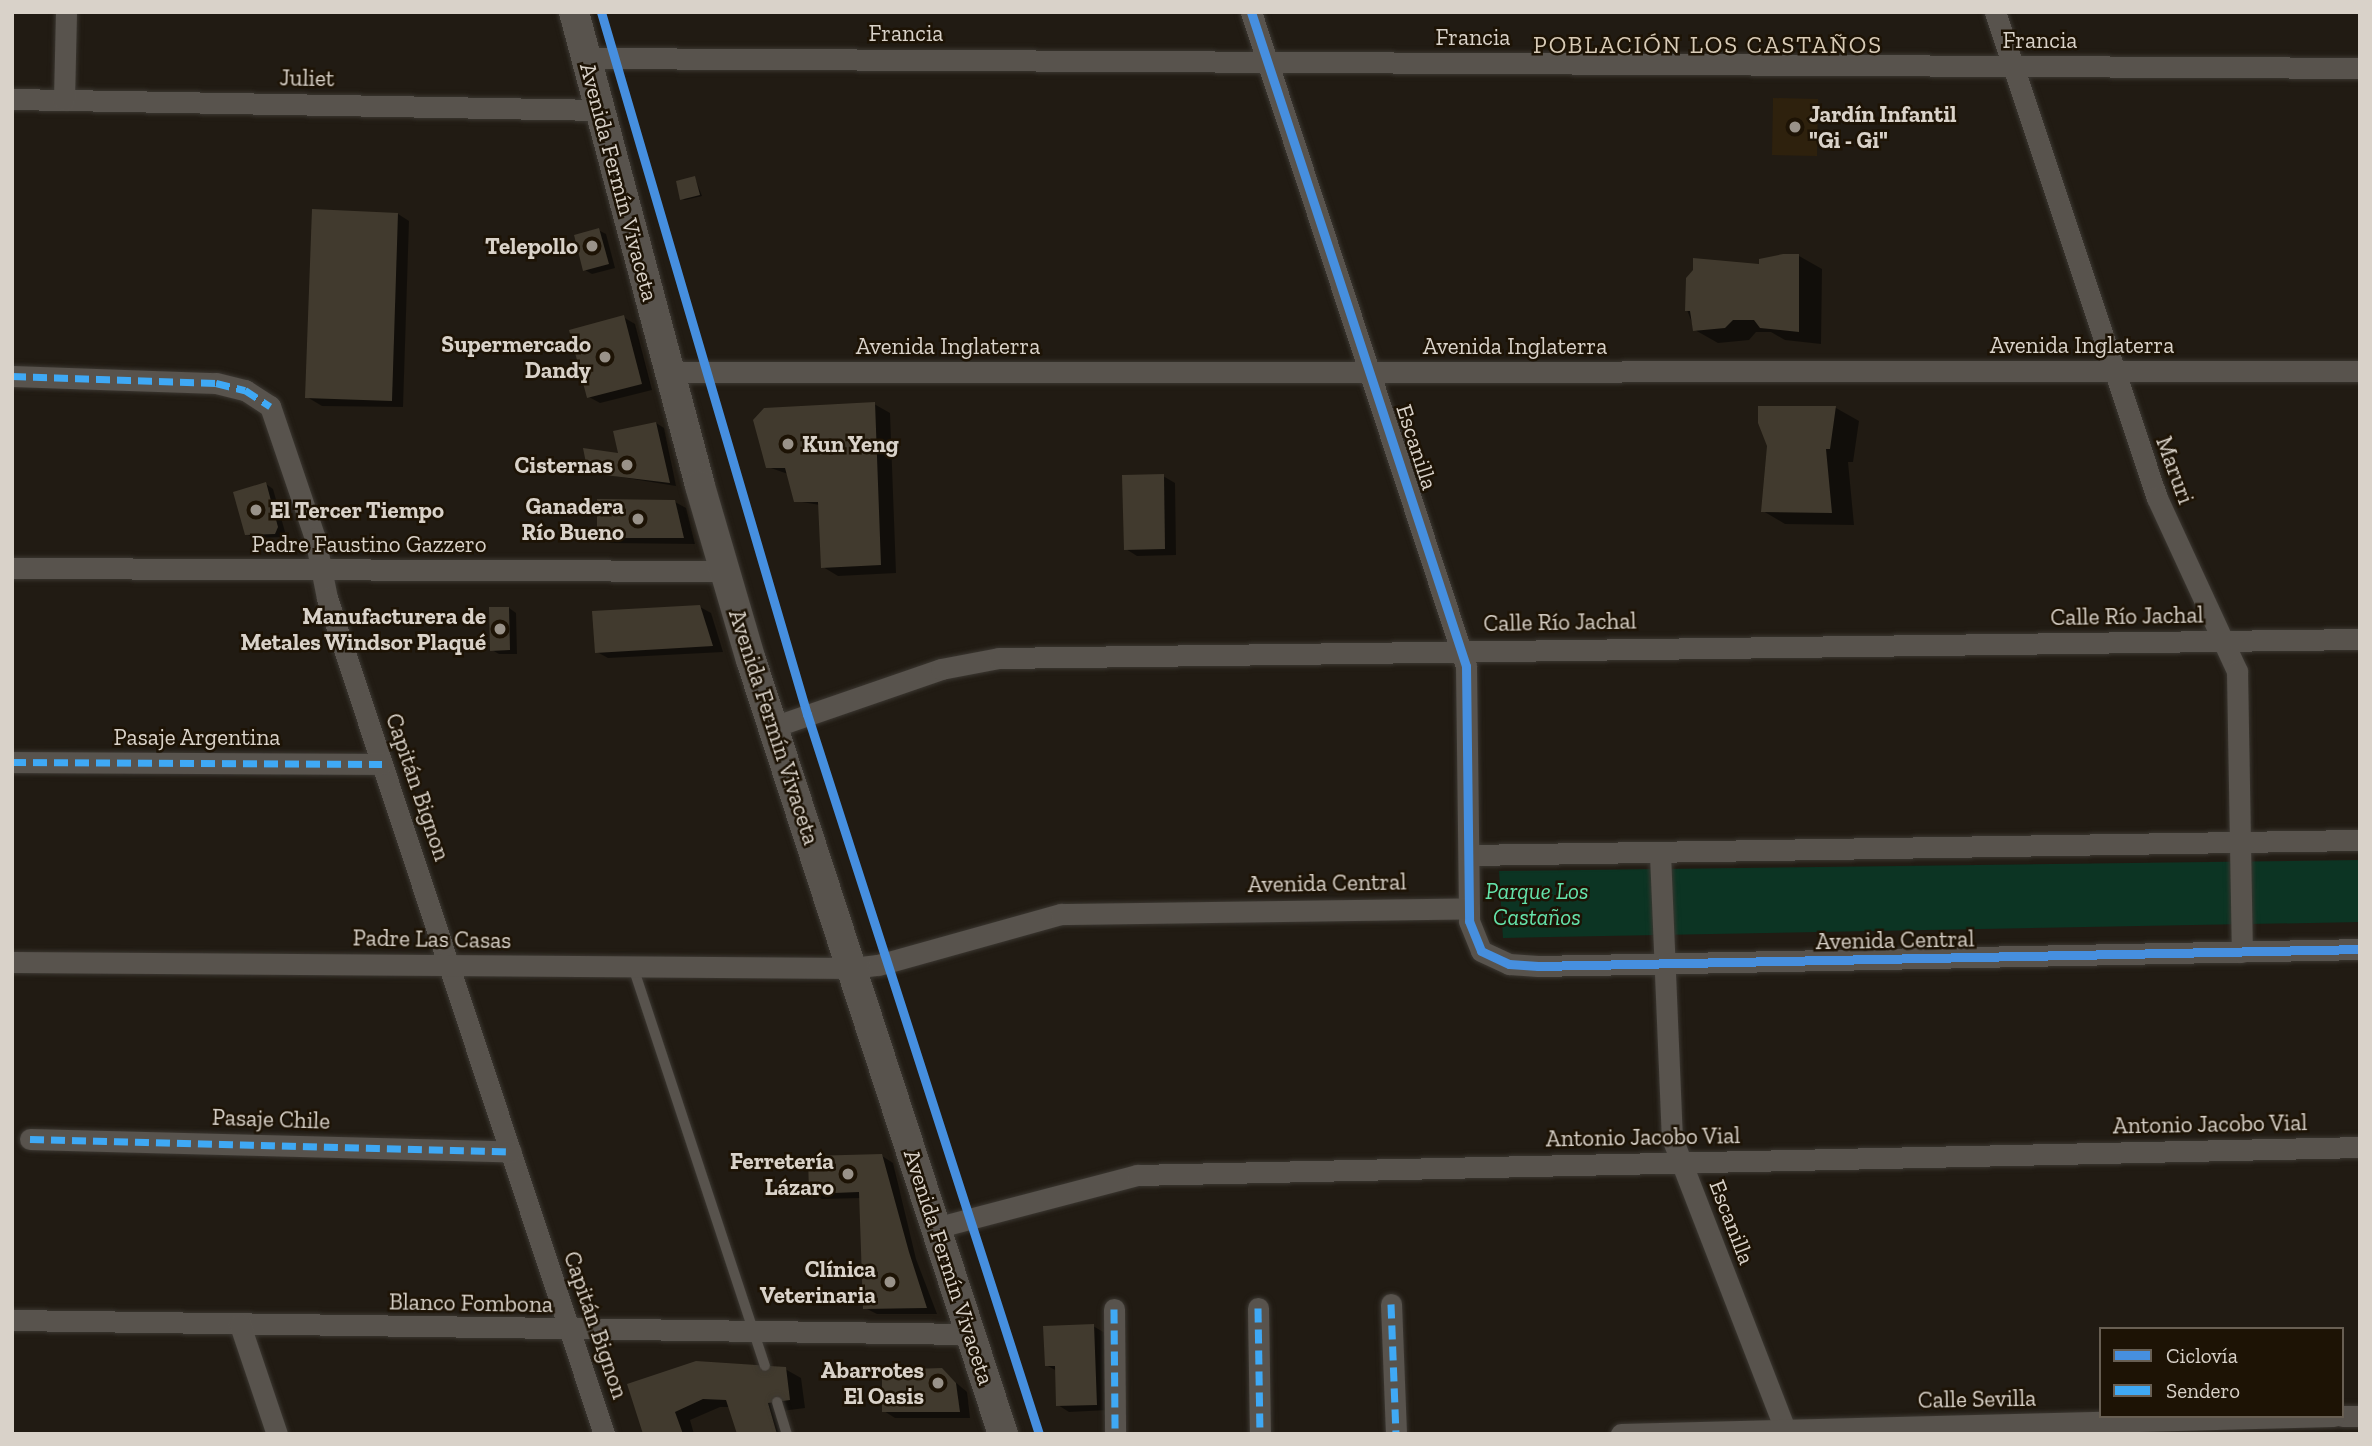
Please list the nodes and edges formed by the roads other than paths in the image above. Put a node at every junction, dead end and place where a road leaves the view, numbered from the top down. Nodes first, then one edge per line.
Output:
1 (66, 12) edge
2 (574, 12) edge
3 (1251, 12) edge
4 (1995, 12) edge
5 (586, 58) junction
6 (1269, 62) junction
7 (2014, 66) junction
8 (2360, 68) edge
9 (12, 99) edge
10 (64, 100) junction
11 (600, 110) junction
12 (2111, 370) junction
13 (2360, 371) edge
14 (671, 372) junction
15 (1373, 372) junction
16 (12, 376) edge
17 (12, 568) edge
18 (321, 570) junction
19 (725, 571) junction
20 (2360, 639) edge
21 (2223, 641) junction
22 (1462, 649) junction
23 (773, 727) junction
24 (12, 762) edge
25 (382, 764) junction
26 (2360, 840) edge
27 (2240, 842) junction
28 (1660, 853) junction
29 (1470, 855) junction
30 (1469, 908) junction
31 (2360, 949) edge
32 (2242, 952) junction
33 (12, 962) edge
34 (1664, 964) junction
35 (450, 965) junction
36 (633, 967) junction
37 (852, 968) junction
38 (30, 1139) dead end
39 (2360, 1147) edge
40 (511, 1152) junction
41 (1681, 1162) junction
42 (935, 1228) junction
43 (1391, 1304) dead end
44 (1258, 1308) dead end
45 (1114, 1309) dead end
46 (12, 1320) edge
47 (240, 1325) junction
48 (570, 1330) junction
49 (754, 1334) junction
50 (971, 1335) junction
51 (765, 1366) dead end
52 (777, 1402) dead end
53 (2266, 1418) edge
54 (1786, 1432) edge
55 (1722, 1433) edge
56 (277, 1434) edge
57 (604, 1434) edge
58 (787, 1434) edge
59 (1003, 1434) edge
60 (1115, 1434) edge
61 (1260, 1434) edge
62 (1396, 1434) edge
63 (1621, 1434) edge

1 - 10 street
2 - 5 main road, Avenida Fermín Vivaceta
3 - 6 street, Escanilla
4 - 7 street, Maruri
5 - 6 street, Francia
5 - 11 main road, Avenida Fermín Vivaceta
6 - 7 street, Francia
6 - 15 street, Escanilla
7 - 8 street, Francia
7 - 12 street, Maruri
9 - 10 street, Juliet
10 - 11 street, Juliet
11 - 14 main road, Avenida Fermín Vivaceta
12 - 13 street, Avenida Inglaterra
12 - 15 street, Avenida Inglaterra
12 - 21 street, Maruri
14 - 15 street, Avenida Inglaterra
14 - 19 main road, Avenida Fermín Vivaceta
15 - 22 street, Escanilla
16 - 18 street, Capitán Bignon
17 - 18 street, Padre Faustino Gazzero
18 - 19 street, Padre Faustino Gazzero
18 - 25 street, Capitán Bignon
19 - 23 main road, Avenida Fermín Vivaceta
20 - 21 street, Calle Río Jachal
21 - 22 street, Calle Río Jachal
21 - 27 street, Maruri
22 - 23 street, Calle Río Jachal
22 - 29 street, Escanilla
23 - 37 main road, Avenida Fermín Vivaceta
24 - 25 street, Pasaje Argentina
25 - 35 street, Capitán Bignon
26 - 27 street
27 - 28 street
27 - 32 street, Maruri
28 - 29 street
28 - 34 street, Escanilla
29 - 30 street, Escanilla
30 - 34 street, Avenida Central
30 - 37 street, Avenida Central
31 - 32 street, Avenida Central
32 - 34 street, Avenida Central
33 - 35 street, Padre Las Casas
34 - 41 street, Escanilla
35 - 36 street, Padre Las Casas
35 - 40 street, Capitán Bignon
36 - 37 street, Padre Las Casas
36 - 49 lane
37 - 42 main road, Avenida Fermín Vivaceta
38 - 40 street, Pasaje Chile
39 - 41 street, Antonio Jacobo Vial
40 - 48 street, Capitán Bignon
41 - 42 street, Antonio Jacobo Vial
41 - 54 street, Escanilla
42 - 50 main road, Avenida Fermín Vivaceta
43 - 62 street
44 - 61 street
45 - 60 street
46 - 47 street, Blanco Fombona
47 - 48 street, Blanco Fombona
47 - 56 street
48 - 49 street, Blanco Fombona
48 - 57 street, Capitán Bignon
49 - 50 street, Blanco Fombona
49 - 51 lane
50 - 59 main road, Avenida Fermín Vivaceta
52 - 58 lane
53 - 54 street, Calle Sevilla
54 - 55 street, Calle Sevilla
55 - 63 street, Calle Sevilla

